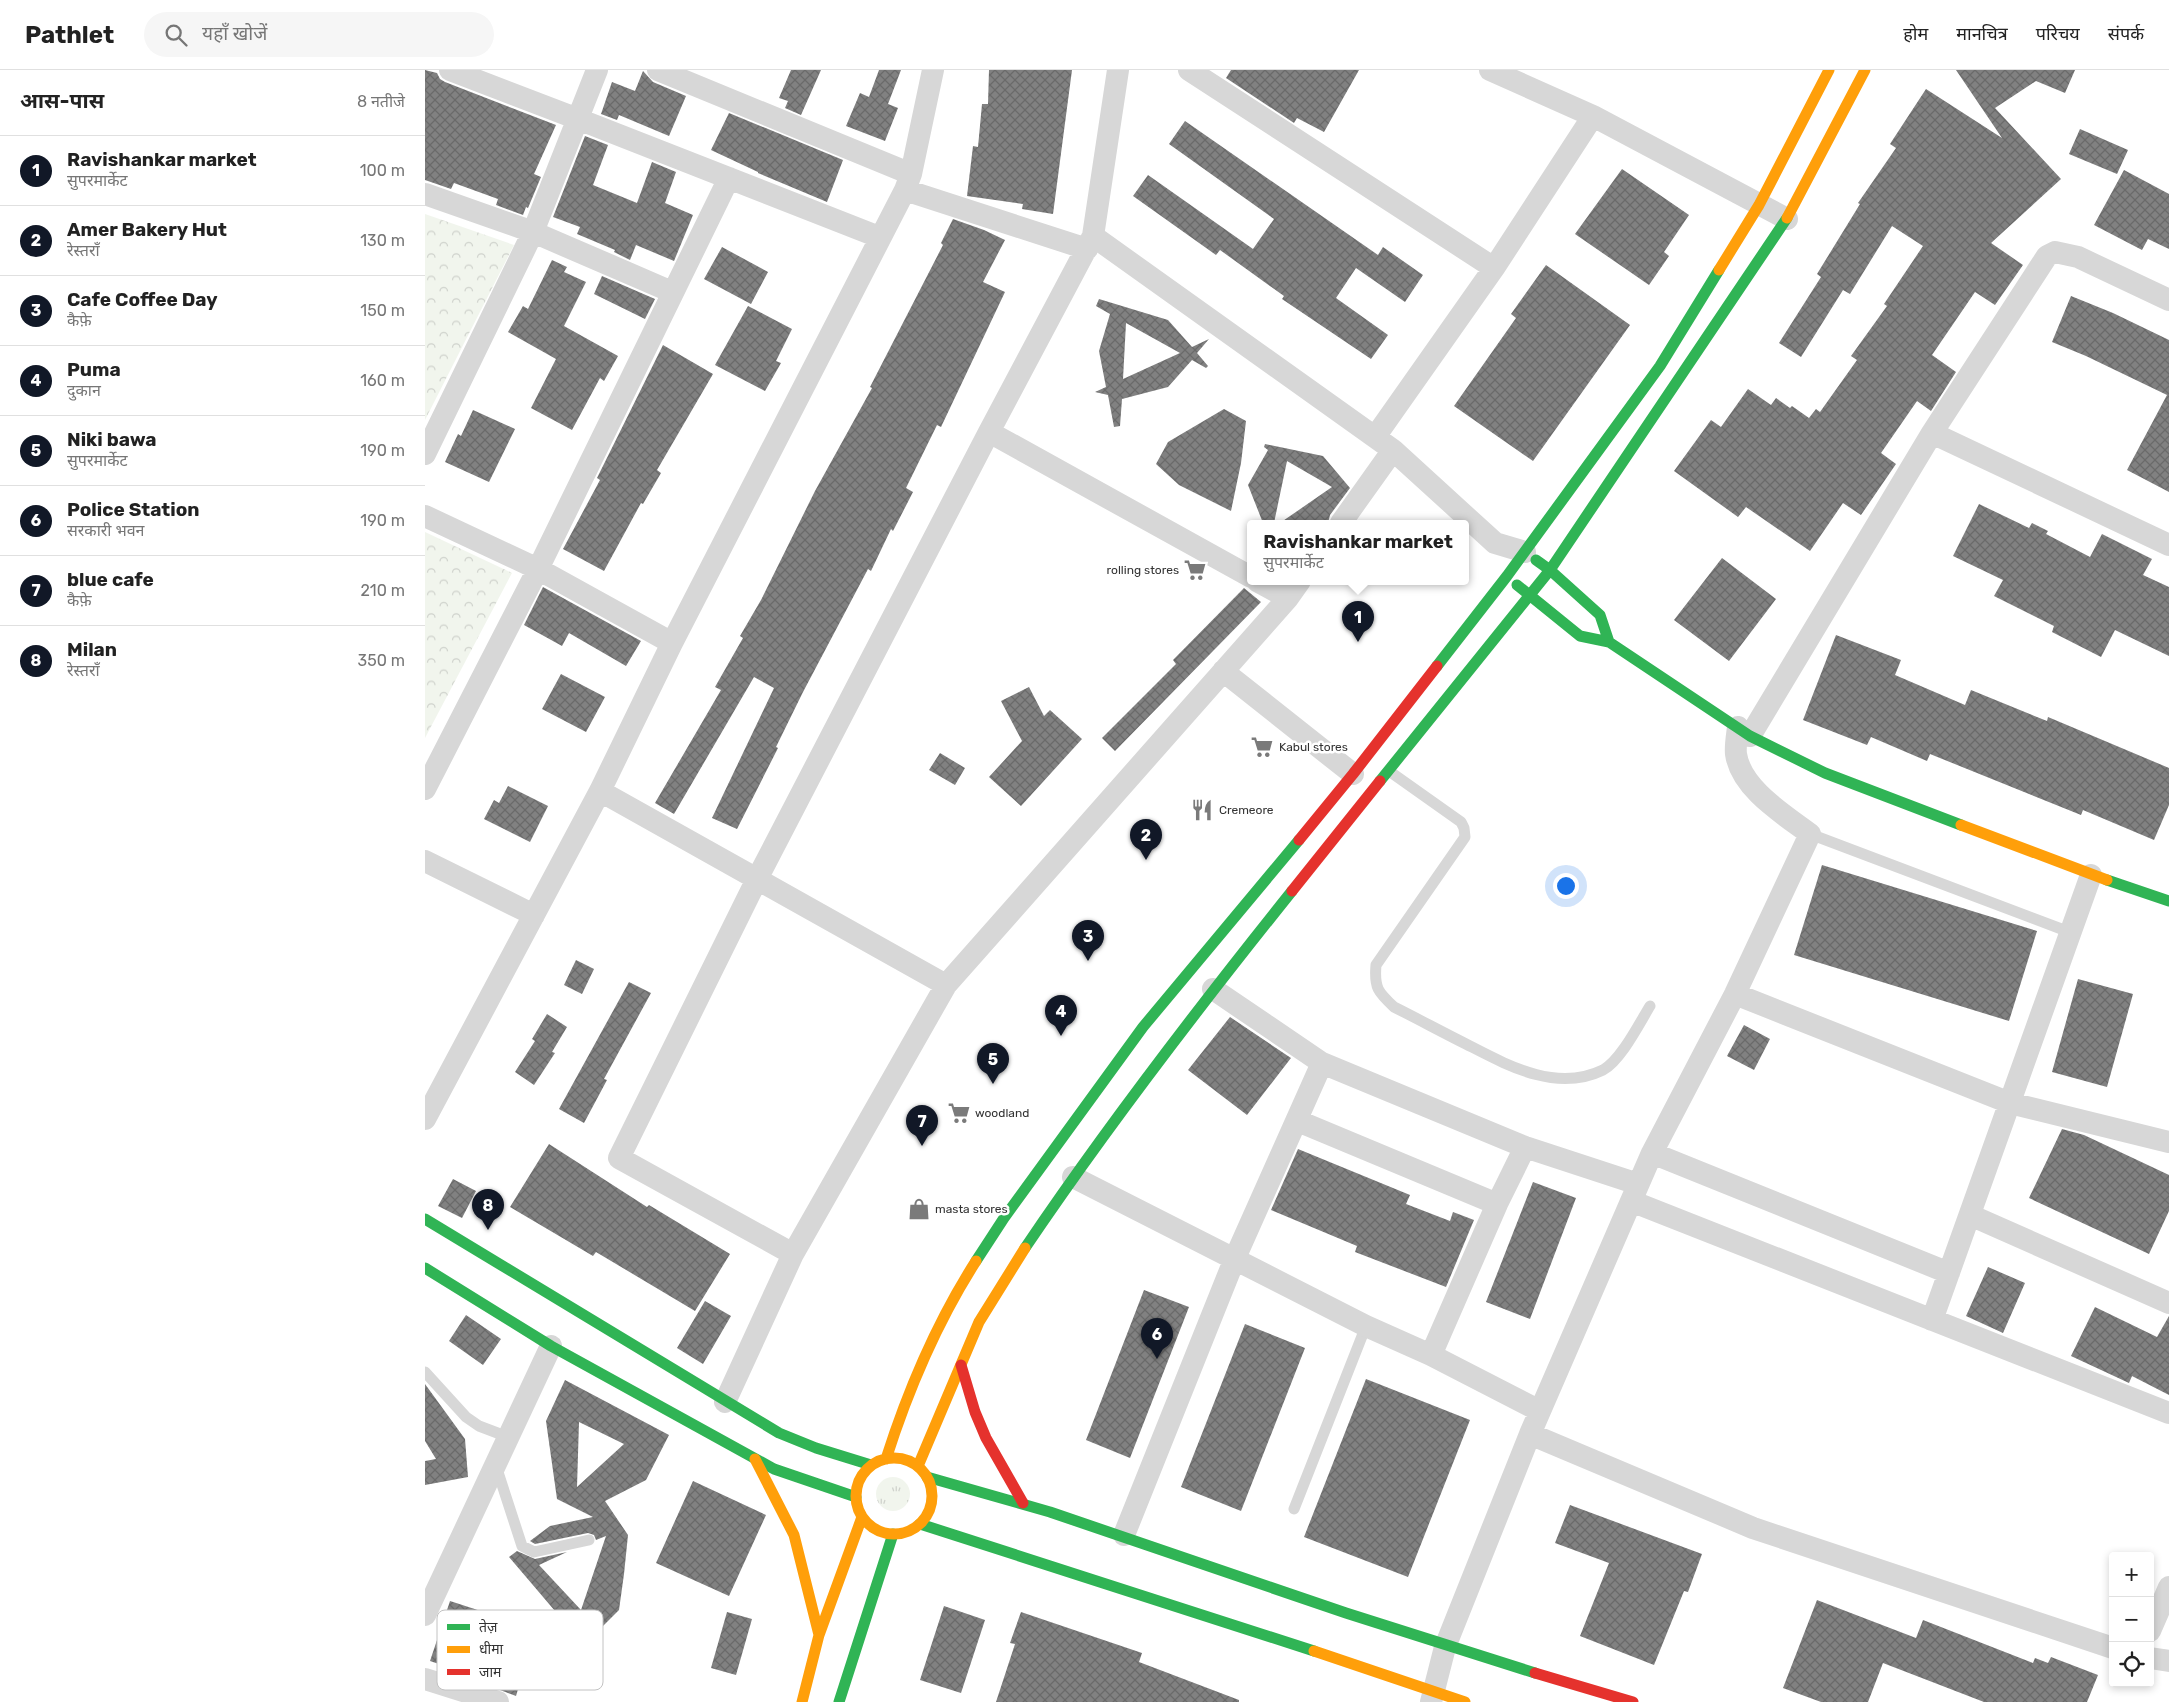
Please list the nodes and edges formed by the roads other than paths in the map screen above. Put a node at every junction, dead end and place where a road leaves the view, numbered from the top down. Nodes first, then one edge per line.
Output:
1 (450, 70) edge
2 (597, 70) edge
3 (658, 70) edge
4 (933, 70) edge
5 (1118, 70) edge
6 (1189, 70) edge
7 (1490, 70) edge
8 (1829, 70) edge
9 (1865, 70) edge
10 (1593, 116) junction
11 (578, 118) junction
12 (729, 178) junction
13 (908, 182) junction
14 (425, 194) edge
15 (1759, 205) junction
16 (1787, 219) junction
17 (533, 232) junction
18 (879, 237) junction
19 (1090, 242) junction
20 (1494, 268) junction
21 (672, 292) junction
22 (2169, 300) edge
23 (989, 432) junction
24 (1932, 433) junction
25 (1384, 444) junction
26 (425, 454) edge
27 (425, 516) edge
28 (1343, 520) edge
29 (1495, 543) junction
30 (2169, 545) edge
31 (1525, 552) junction
32 (538, 569) junction
33 (1550, 570) junction
34 (1247, 575) edge
35 (1507, 576) junction
36 (1276, 585) edge
37 (1294, 589) edge
38 (1529, 597) junction
39 (1609, 642) junction
40 (672, 643) junction
41 (1223, 671) junction
42 (1744, 732) junction
43 (1389, 771) junction
44 (1353, 774) junction
45 (425, 789) edge
46 (600, 791) junction
47 (1810, 834) junction
48 (425, 861) edge
49 (2091, 875) junction
50 (757, 879) junction
51 (2169, 901) edge
52 (534, 915) junction
53 (2072, 933) junction
54 (946, 985) junction
55 (1213, 989) junction
56 (1735, 994) junction
57 (1650, 1006) dead end
58 (1323, 1064) junction
59 (2010, 1102) junction
60 (425, 1119) edge
61 (1298, 1121) junction
62 (2169, 1142) edge
63 (1525, 1147) junction
64 (1652, 1153) junction
65 (1073, 1177) junction
66 (1635, 1193) junction
67 (1497, 1204) junction
68 (1969, 1215) junction
69 (425, 1219) edge
70 (793, 1254) junction
71 (1235, 1258) junction
72 (425, 1268) edge
73 (1949, 1273) junction
74 (2169, 1303) edge
75 (1931, 1320) junction
76 (1366, 1326) junction
77 (551, 1346) junction
78 (1431, 1355) junction
79 (961, 1365) junction
80 (425, 1372) edge
81 (725, 1402) junction
82 (1540, 1411) junction
83 (2169, 1413) edge
84 (1530, 1434) junction
85 (508, 1437) junction
86 (755, 1459) junction
87 (886, 1459) junction
88 (495, 1464) junction
89 (871, 1466) junction
90 (918, 1466) junction
91 (927, 1476) junction
92 (856, 1497) junction
93 (1023, 1503) junction
94 (1294, 1510) dead end
95 (862, 1517) junction
96 (921, 1524) junction
97 (893, 1534) junction
98 (1124, 1535) junction
99 (589, 1540) dead end
100 (2169, 1587) edge
101 (425, 1615) edge
102 (2154, 1621) edge
103 (819, 1635) junction
104 (1445, 1647) junction
105 (2109, 1647) edge
106 (2154, 1659) edge
107 (2169, 1661) edge
108 (425, 1679) edge
109 (437, 1683) edge
110 (460, 1690) edge
111 (1432, 1697) edge
112 (498, 1702) edge
113 (802, 1702) edge
114 (839, 1702) edge
115 (1465, 1702) edge
116 (1633, 1702) edge

1 - 11 street
2 - 11 street
3 - 13 street
4 - 13 street
5 - 19 street
6 - 20 street
7 - 10 street
8 - 15 main road
9 - 16 main road
10 - 15 street
10 - 20 street
11 - 12 street
11 - 17 street
12 - 18 street
12 - 21 street
13 - 18 street
13 - 19 street
14 - 17 street
15 - 16 street
15 - 31 main road
16 - 33 main road
17 - 21 street
17 - 26 street
18 - 40 street
19 - 23 street
19 - 25 street
20 - 25 street
21 - 32 street
22 - 24 street
23 - 34 street
23 - 50 street
24 - 30 street
24 - 42 street
25 - 28 street
25 - 29 street
27 - 32 street
29 - 31 street
29 - 35 street
31 - 33 main road
31 - 35 main road
32 - 40 street
32 - 45 street
33 - 38 main road
33 - 39 main road
35 - 38 main road
35 - 44 main road
36 - 37 street
37 - 41 street
38 - 39 main road
38 - 43 main road
39 - 42 main road
40 - 46 street
41 - 44 street
41 - 54 street
42 - 47 street
42 - 49 main road
43 - 55 main road
43 - 57 lane
44 - 87 main road
46 - 50 street
46 - 52 street
47 - 53 lane
47 - 56 street
48 - 52 street
49 - 51 main road
49 - 53 street
50 - 54 street
50 - 70 street
52 - 60 street
53 - 59 street
54 - 70 street
55 - 58 street
55 - 65 main road
56 - 59 street
56 - 64 street
58 - 61 street
58 - 63 street
59 - 62 street
59 - 68 street
61 - 67 street
61 - 71 street
63 - 66 street
63 - 67 street
64 - 66 street
64 - 73 street
65 - 71 street
65 - 79 main road
66 - 75 street
66 - 82 street
67 - 78 street
68 - 73 street
68 - 74 street
69 - 81 main road
70 - 81 street
71 - 76 street
71 - 98 street
72 - 77 main road
73 - 75 street
75 - 83 street
76 - 78 street
76 - 94 lane
77 - 85 street
77 - 86 main road
78 - 82 street
79 - 90 main road
79 - 93 main road
80 - 85 lane
81 - 89 main road
82 - 84 street
84 - 104 street
84 - 105 street
85 - 88 street
86 - 92 main road
86 - 103 main road
87 - 89 main road
87 - 90 main road
88 - 99 lane
88 - 101 street
89 - 92 main road
90 - 91 main road
91 - 93 main road
91 - 96 main road
92 - 95 main road
93 - 98 main road
95 - 97 main road
95 - 103 main road
96 - 97 main road
96 - 111 main road
97 - 114 main road
98 - 104 main road
100 - 102 street
103 - 113 main road
104 - 111 street
104 - 116 main road
106 - 107 street
108 - 109 street
110 - 112 street
111 - 115 main road

